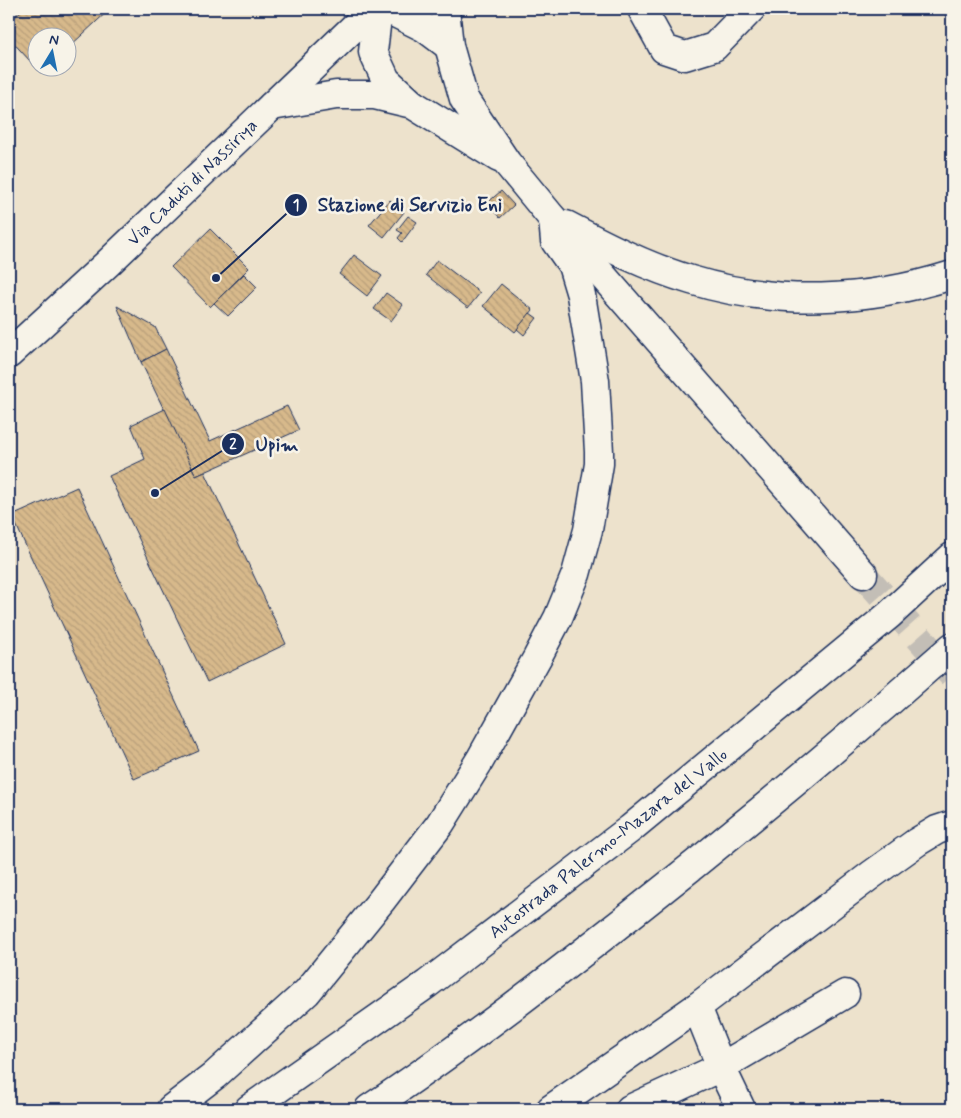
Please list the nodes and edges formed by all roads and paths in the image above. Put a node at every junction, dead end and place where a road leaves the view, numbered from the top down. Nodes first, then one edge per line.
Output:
1 (373, 9) edge
2 (378, 9) edge
3 (388, 9) edge
4 (445, 9) edge
5 (642, 9) edge
6 (751, 9) edge
7 (449, 46) junction
8 (412, 104) junction
9 (272, 106) junction
10 (507, 163) junction
11 (553, 219) junction
12 (952, 275) edge
13 (9, 354) edge
14 (952, 557) edge
15 (863, 574) tunnel mouth
16 (952, 647) edge
17 (952, 672) edge
18 (952, 825) edge
19 (735, 833) junction
20 (845, 994) dead end
21 (697, 1008) junction
22 (722, 1067) junction
23 (171, 1109) edge
24 (249, 1109) edge
25 (369, 1109) edge
26 (551, 1109) edge
27 (630, 1109) edge
28 (741, 1109) edge

1 - 9 main road, Via Caduti di Nassiriya
2 - 8 main road
3 - 7 main road
4 - 7 main road
5 - 6 main road
7 - 10 main road
8 - 9 main road
8 - 10 main road
9 - 13 main road, Via Caduti di Nassiriya
10 - 11 main road
11 - 12 main road
11 - 15 main road
11 - 23 main road
14 - 24 main road, Autostrada Palermo-Mazara del Vallo
16 - 19 main road
17 - 19 main road
18 - 21 main road
19 - 25 main road
20 - 22 main road
21 - 22 main road
21 - 26 main road
22 - 27 main road
22 - 28 main road

